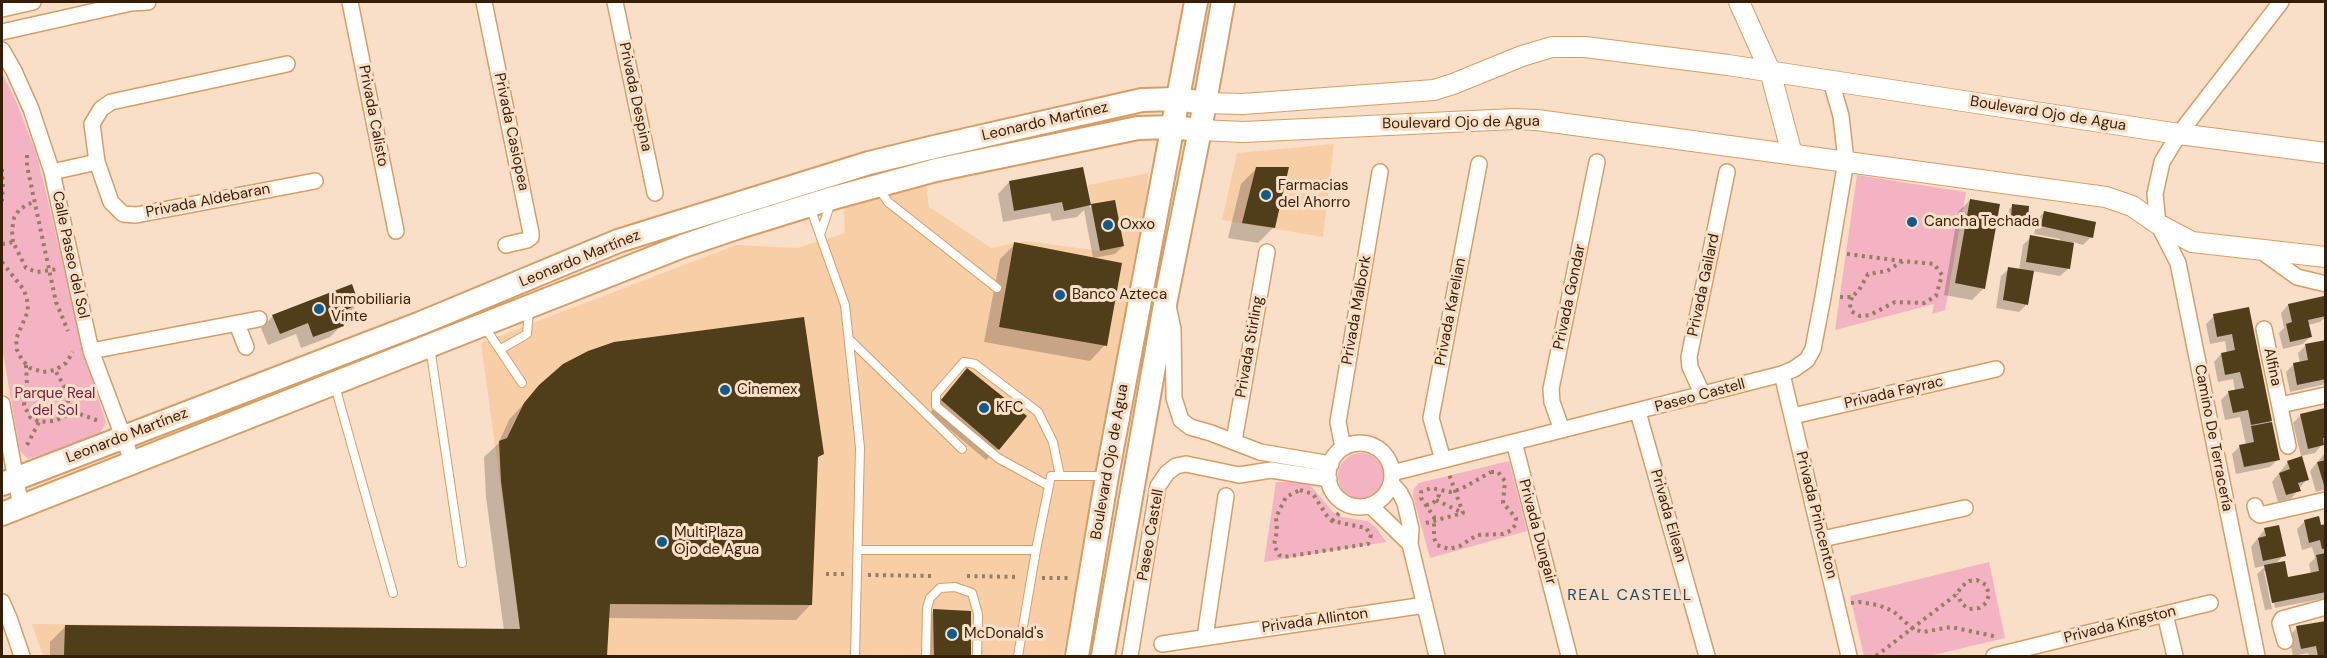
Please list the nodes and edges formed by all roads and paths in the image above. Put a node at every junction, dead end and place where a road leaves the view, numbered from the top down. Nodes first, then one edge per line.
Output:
1 (33, 2) edge
2 (148, 2) edge
3 (350, 2) edge
4 (484, 2) edge
5 (615, 2) edge
6 (1196, 2) edge
7 (1223, 2) edge
8 (1739, 2) edge
9 (2281, 2) edge
10 (2, 9) edge
11 (2, 32) edge
12 (2, 50) edge
13 (287, 64) dead end
14 (1770, 71) junction
15 (1831, 81) junction
16 (1178, 99) junction
17 (1204, 103) junction
18 (1172, 127) junction
19 (1200, 130) junction
20 (2179, 134) junction
21 (24, 145) dead end
22 (2325, 153) edge
23 (1792, 154) junction
24 (1845, 161) junction
25 (97, 162) junction
26 (1597, 162) dead end
27 (1479, 164) dead end
28 (2, 169) edge
29 (52, 172) junction
30 (838, 172) junction
31 (1380, 172) dead end
32 (1727, 172) dead end
33 (315, 181) dead end
34 (877, 186) junction
35 (774, 192) junction
36 (655, 193) dead end
37 (59, 197) junction
38 (833, 198) junction
39 (2, 201) edge
40 (35, 203) junction
41 (809, 206) junction
42 (2158, 224) junction
43 (396, 231) dead end
44 (819, 234) junction
45 (13, 242) junction
46 (2, 244) edge
47 (506, 245) dead end
48 (2261, 250) junction
49 (1267, 252) dead end
50 (1831, 252) junction
51 (2325, 257) edge
52 (2, 261) edge
53 (1903, 261) junction
54 (73, 266) junction
55 (49, 271) junction
56 (2325, 284) edge
57 (997, 288) dead end
58 (1166, 299) junction
59 (529, 306) junction
60 (259, 319) dead end
61 (421, 323) junction
62 (237, 324) junction
63 (484, 324) junction
64 (2264, 329) dead end
65 (849, 339) junction
66 (72, 341) dead end
67 (430, 345) junction
68 (72, 347) dead end
69 (246, 347) dead end
70 (501, 350) junction
71 (91, 351) junction
72 (26, 364) junction
73 (1996, 369) dead end
74 (55, 370) junction
75 (1782, 374) junction
76 (522, 383) dead end
77 (334, 384) junction
78 (1703, 395) junction
79 (2325, 395) edge
80 (2, 404) edge
81 (2280, 405) junction
82 (66, 409) junction
83 (1638, 412) junction
84 (1793, 416) junction
85 (1562, 430) junction
86 (121, 433) junction
87 (1234, 441) junction
88 (1514, 442) junction
89 (5, 444) edge
90 (2288, 446) dead end
91 (1343, 448) junction
92 (962, 449) dead end
93 (1443, 460) junction
94 (133, 463) junction
95 (1330, 471) junction
96 (1060, 476) junction
97 (1107, 476) junction
98 (1392, 478) junction
99 (8, 482) edge
100 (1048, 486) junction
101 (1437, 490) junction
102 (1456, 490) junction
103 (1226, 496) dead end
104 (1436, 500) junction
105 (2325, 500) edge
106 (1347, 504) junction
107 (1370, 505) junction
108 (1426, 505) junction
109 (2254, 506) dead end
110 (1965, 508) dead end
111 (11, 510) edge
112 (1463, 513) junction
113 (1332, 521) junction
114 (1434, 521) junction
115 (1411, 536) junction
116 (1822, 539) junction
117 (1036, 549) junction
118 (858, 550) junction
119 (462, 563) dead end
120 (393, 593) dead end
121 (1957, 594) junction
122 (2, 602) edge
123 (2210, 603) dead end
124 (1838, 604) junction
125 (1425, 605) junction
126 (2325, 608) edge
127 (2165, 614) junction
128 (1913, 629) junction
129 (1205, 637) junction
130 (2285, 641) dead end
131 (1162, 644) dead end
132 (2043, 650) edge
133 (1999, 655) edge
134 (1707, 656) edge
135 (22, 657) edge
136 (855, 657) edge
137 (926, 657) edge
138 (977, 657) edge
139 (1018, 657) edge
140 (1077, 657) edge
141 (1103, 657) edge
142 (1130, 657) edge
143 (1437, 657) edge
144 (1569, 657) edge
145 (1849, 657) edge
146 (1875, 657) edge
147 (2175, 657) edge
148 (2257, 657) edge

1 - 10 street
2 - 11 street
3 - 43 street, Privada Calisto
4 - 47 street, Privada Casiopea
5 - 36 street, Privada Despina
6 - 16 main road, Boulevard Ojo de Agua
7 - 17 main road, Boulevard Ojo de Agua
8 - 14 street
9 - 20 street
12 - 29 street, Calle Paseo del Sol
13 - 25 street, Privada Aldebaran
14 - 15 street, Boulevard Ojo de Agua
14 - 17 street, Boulevard Ojo de Agua
14 - 23 street
15 - 20 street, Boulevard Ojo de Agua
15 - 24 street, Paseo Castell
16 - 17 main road, Boulevard Ojo de Agua
16 - 18 main road, Boulevard Ojo de Agua
16 - 30 main road, Leonardo Martínez
17 - 19 main road, Boulevard Ojo de Agua
18 - 19 main road, Boulevard Ojo de Agua
18 - 34 main road, Leonardo Martínez
18 - 97 main road, Boulevard Ojo de Agua
19 - 23 street, Boulevard Ojo de Agua
19 - 58 main road, Boulevard Ojo de Agua
20 - 22 street, Boulevard Ojo de Agua
20 - 42 street
21 - 40 path
23 - 24 street, Boulevard Ojo de Agua
24 - 42 street, Boulevard Ojo de Agua
24 - 50 street, Paseo Castell
25 - 29 street
25 - 33 street, Privada Aldebaran
26 - 85 street, Privada Gondar
27 - 93 street, Privada Karelian
28 - 39 path
29 - 37 street, Calle Paseo del Sol
30 - 35 main road, Leonardo Martínez
30 - 41 main road
31 - 91 street, Privada Malbork
32 - 78 street, Privada Gailard
34 - 38 main road, Leonardo Martínez
34 - 57 lane
35 - 41 main road
35 - 61 main road, Leonardo Martínez
37 - 40 path
37 - 54 street, Calle Paseo del Sol
38 - 41 main road, Leonardo Martínez
38 - 44 lane
40 - 45 path
40 - 55 path
41 - 44 lane
41 - 59 main road, Leonardo Martínez
42 - 48 street, Boulevard Ojo de Agua
42 - 148 street, Camino De Terracería
44 - 65 lane
45 - 46 path
45 - 55 path
48 - 51 street, Boulevard Ojo de Agua
48 - 56 street
49 - 87 street, Privada Stirling
50 - 53 path
50 - 75 street, Paseo Castell
52 - 72 path
53 - 53 path
54 - 55 path
54 - 71 street, Calle Paseo del Sol
55 - 66 path
58 - 87 street
58 - 141 main road, Boulevard Ojo de Agua
59 - 63 main road, Leonardo Martínez
59 - 70 lane
60 - 62 street
61 - 67 main road
61 - 86 main road, Leonardo Martínez
62 - 69 street
62 - 71 street
63 - 67 main road, Leonardo Martínez
63 - 70 lane
64 - 81 street, Alfina
65 - 92 lane
65 - 118 lane
67 - 77 main road, Leonardo Martínez
67 - 119 lane
68 - 74 path
70 - 76 lane
71 - 86 street, Calle Paseo del Sol
72 - 74 path
72 - 82 path
73 - 84 street, Privada Fayrac
74 - 82 path
75 - 78 street, Paseo Castell
75 - 84 street, Privada Princenton
77 - 94 main road, Leonardo Martínez
77 - 120 lane
78 - 83 street, Paseo Castell
79 - 81 street, Alfina
80 - 89 street
81 - 90 street, Alfina
82 - 86 path
83 - 85 street, Paseo Castell
83 - 134 street, Privada Eilean
84 - 116 street, Privada Princenton
85 - 88 street, Paseo Castell
86 - 94 street, Calle Paseo del Sol
86 - 99 main road, Leonardo Martínez
87 - 95 street
88 - 93 street, Paseo Castell
88 - 144 street, Privada Dungair
89 - 99 street
91 - 95 street
91 - 98 street
93 - 98 street, Paseo Castell
93 - 102 path
94 - 111 main road, Leonardo Martínez
95 - 106 street
95 - 142 street, Paseo Castell
96 - 97 lane
96 - 100 lane
96 - 100 lane
97 - 140 main road, Boulevard Ojo de Agua
98 - 107 street
98 - 115 street
99 - 111 street
100 - 117 lane
101 - 102 path
101 - 104 path
101 - 108 path
102 - 112 path
102 - 114 path
103 - 129 street
104 - 108 path
104 - 112 path
105 - 109 street
106 - 107 street
106 - 113 path
107 - 115 street
108 - 114 path
110 - 116 street
112 - 114 path
113 - 113 path
114 - 115 path
115 - 125 street
116 - 124 street, Privada Princenton
117 - 118 lane
117 - 139 lane
118 - 136 lane
121 - 121 path
121 - 128 path
122 - 135 street
123 - 127 street, Privada Kingston
124 - 128 path
124 - 145 street, Privada Princenton
125 - 129 street, Privada Allinton
125 - 143 street
126 - 130 street
127 - 132 street, Privada Kingston
127 - 147 street
128 - 133 path
128 - 146 path
129 - 131 street, Privada Allinton
132 - 133 street, Privada Kingston
137 - 138 lane

